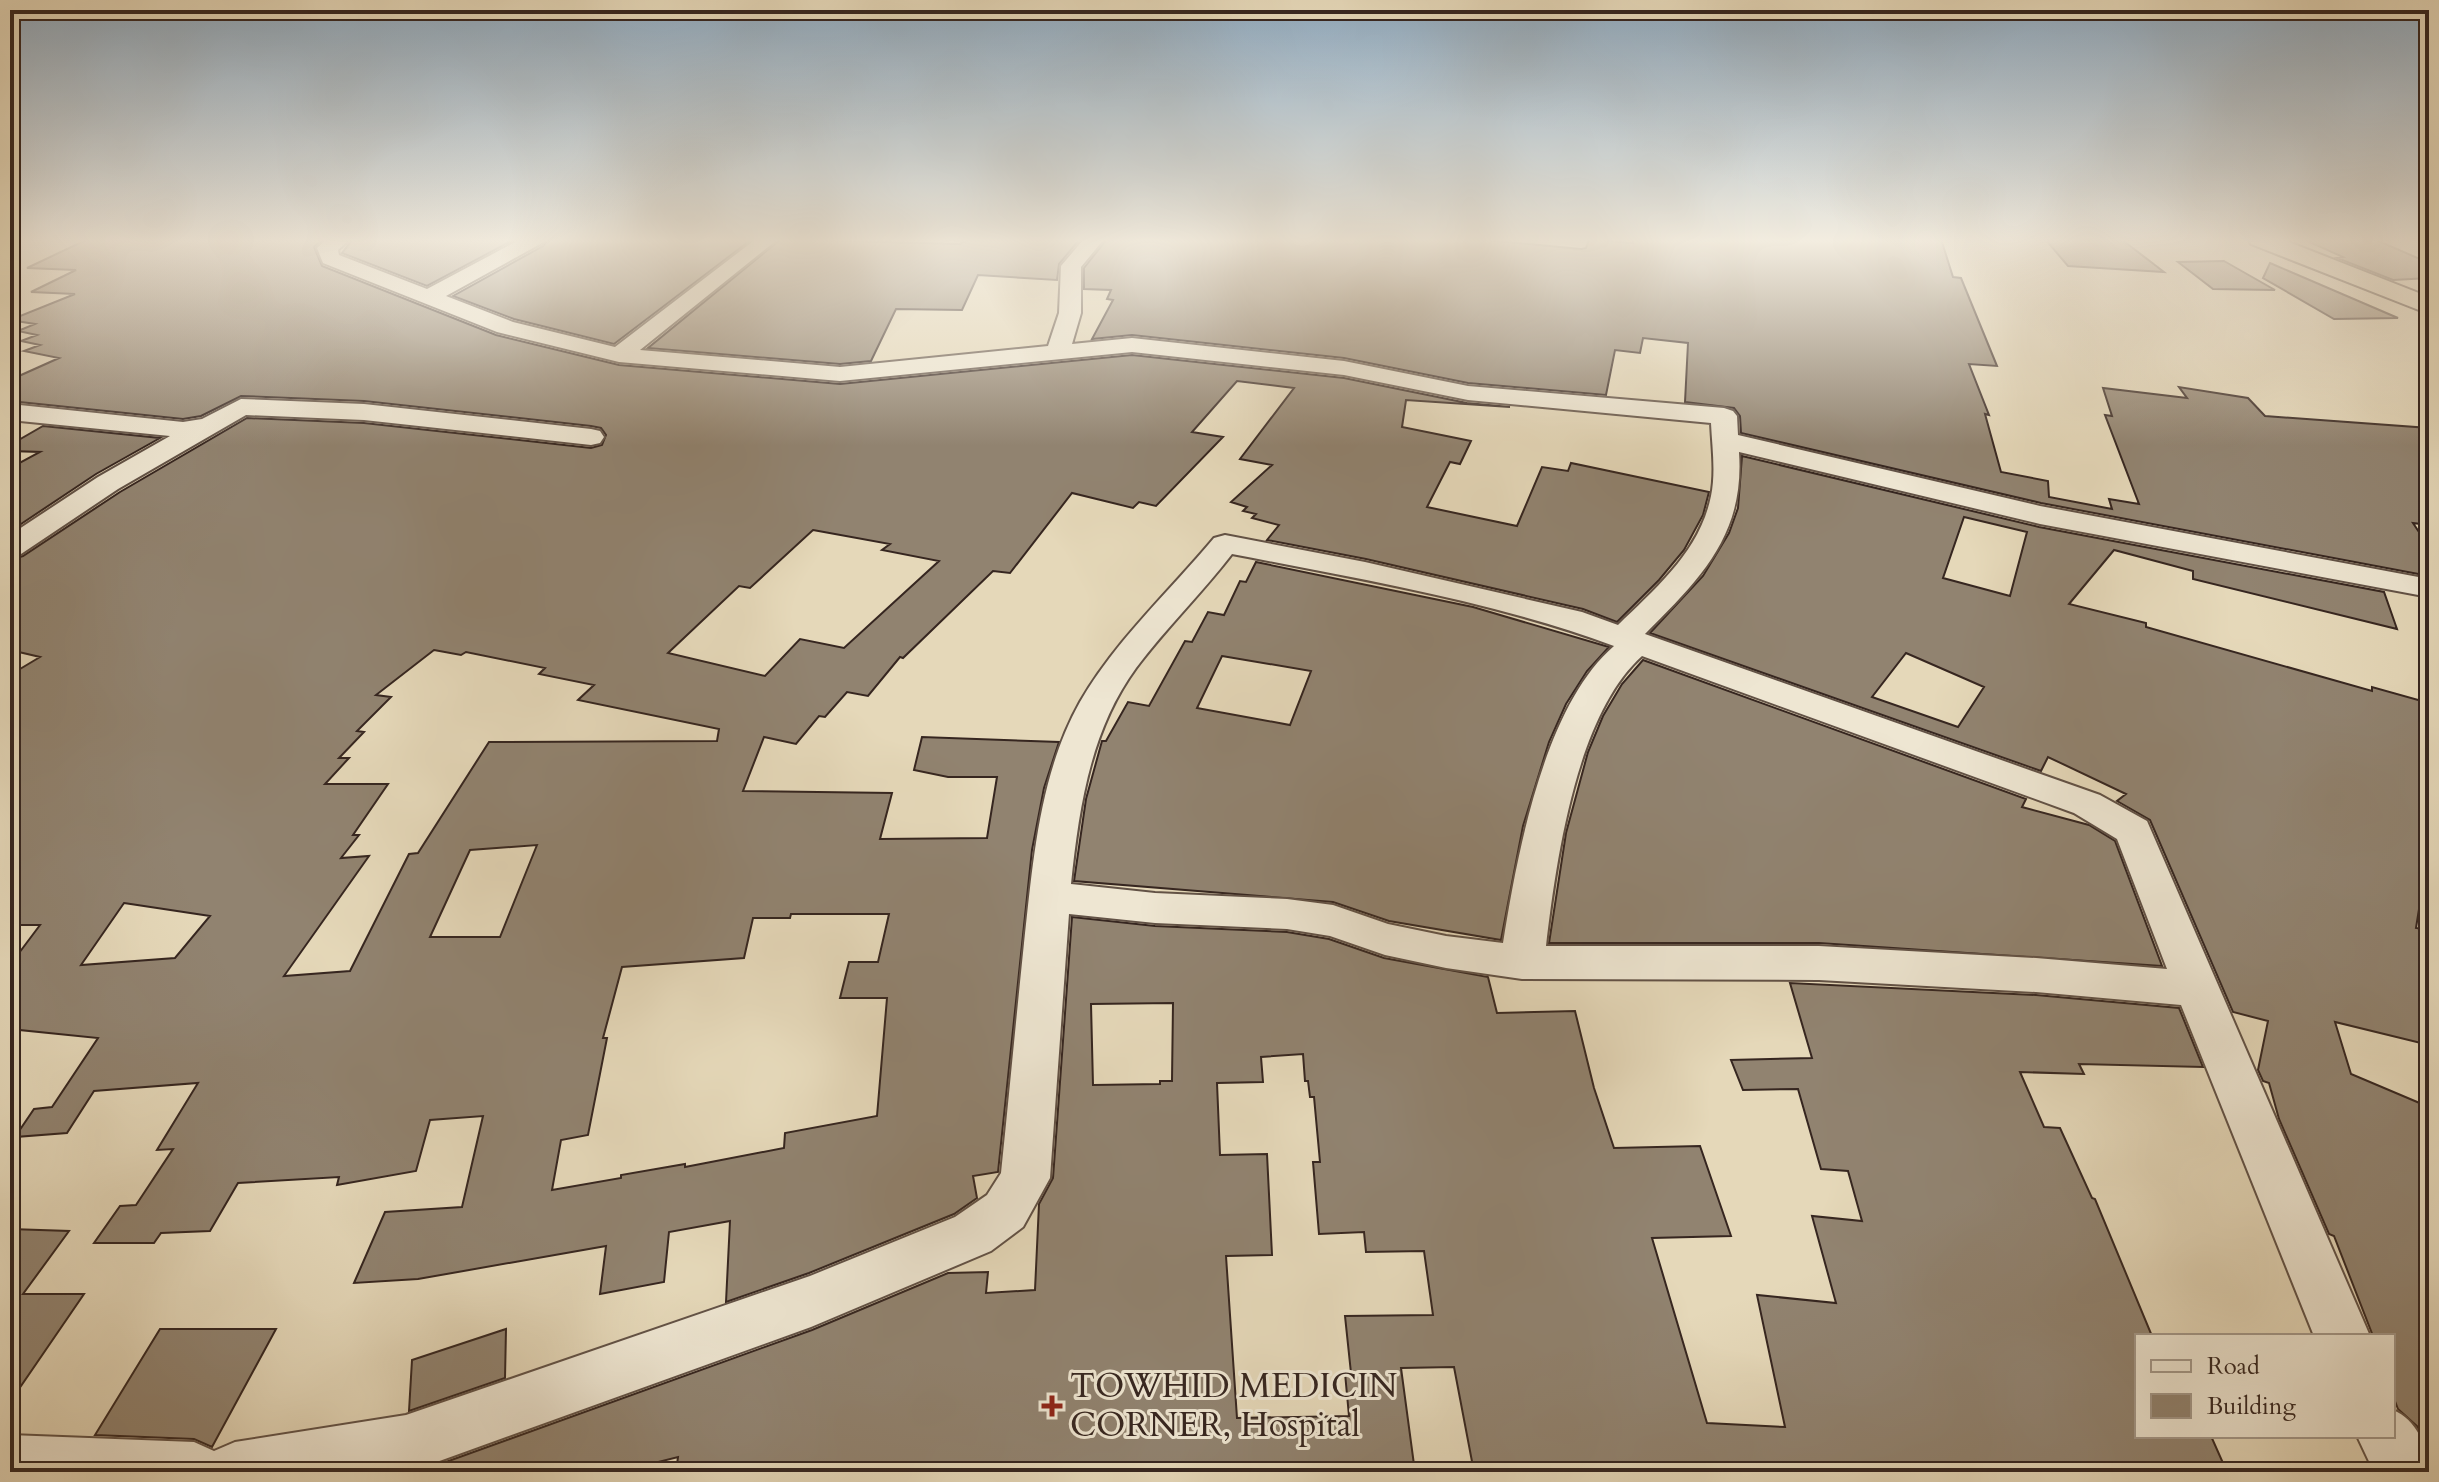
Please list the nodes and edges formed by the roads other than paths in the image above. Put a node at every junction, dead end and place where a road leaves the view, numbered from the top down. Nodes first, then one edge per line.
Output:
1 (457, 308) edge
2 (679, 308) edge
3 (1070, 308) edge
4 (1058, 352) junction
5 (619, 355) junction
6 (10, 412) edge
7 (209, 423) junction
8 (591, 437) dead end
9 (1724, 440) junction
10 (10, 548) edge
11 (2429, 588) edge
12 (1630, 640) junction
13 (1050, 897) junction
14 (1522, 962) junction
15 (2196, 989) junction
16 (2341, 1334) edge
17 (2387, 1438) edge
18 (10, 1465) edge
19 (194, 1472) edge
20 (235, 1472) edge
21 (2406, 1472) edge

1 - 5 street
2 - 5 street
3 - 4 street
4 - 5 street
4 - 9 street
6 - 7 street
7 - 8 street
7 - 10 street
9 - 11 street
9 - 12 street
12 - 13 street
12 - 14 street
12 - 15 street
13 - 14 street
13 - 20 street
14 - 15 street
15 - 16 street
17 - 21 street
18 - 19 street

